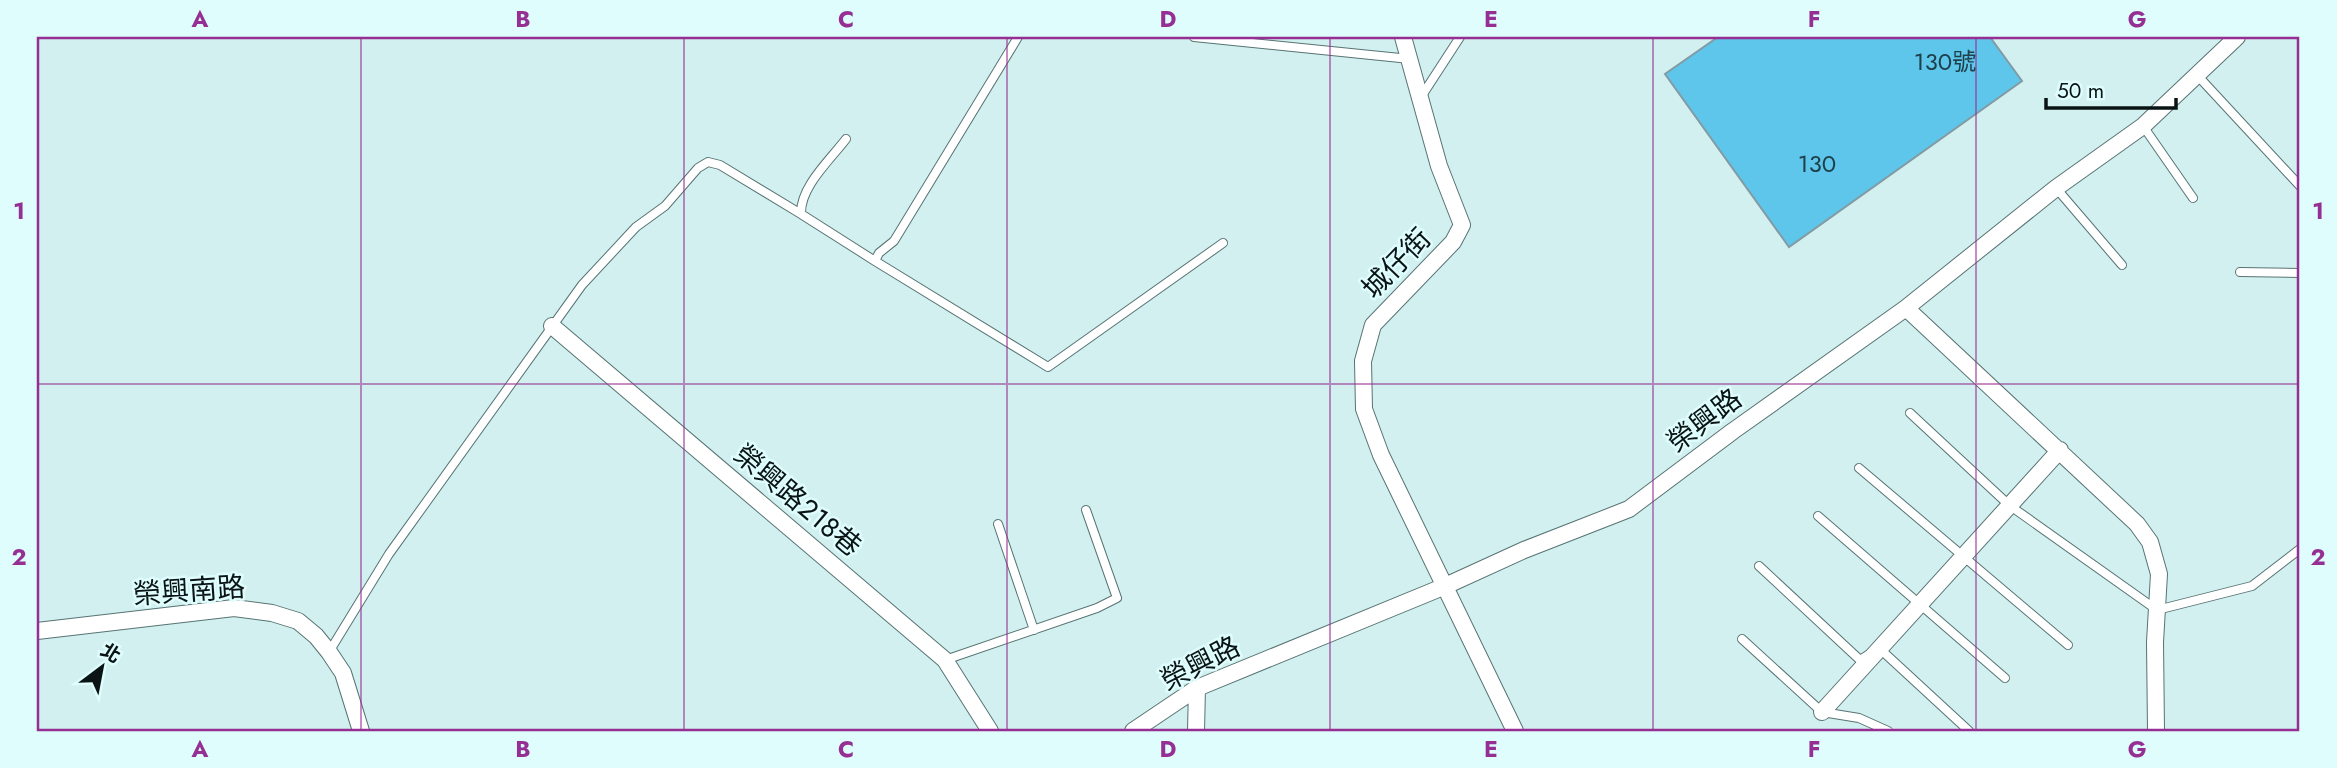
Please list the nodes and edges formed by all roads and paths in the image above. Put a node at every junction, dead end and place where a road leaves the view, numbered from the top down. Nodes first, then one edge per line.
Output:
1 (1018, 37) edge
2 (1194, 37) edge
3 (1403, 37) edge
4 (1460, 37) edge
5 (2238, 37) edge
6 (2197, 74) junction
7 (1415, 81) junction
8 (2143, 126) junction
9 (846, 139) dead end
10 (2300, 186) edge
11 (2056, 188) junction
12 (2193, 198) dead end
13 (800, 215) junction
14 (1223, 243) dead end
15 (875, 261) junction
16 (2122, 265) dead end
17 (2240, 272) dead end
18 (2300, 273) edge
19 (1906, 308) junction
20 (552, 326) junction
21 (1910, 413) dead end
22 (2060, 450) junction
23 (1859, 468) dead end
24 (2009, 505) junction
25 (1086, 510) dead end
26 (1818, 516) dead end
27 (998, 524) dead end
28 (2300, 549) edge
29 (1962, 557) junction
30 (1759, 566) dead end
31 (1443, 587) junction
32 (1920, 603) junction
33 (2157, 610) junction
34 (1034, 630) junction
35 (37, 631) edge
36 (1742, 639) dead end
37 (2068, 645) dead end
38 (1879, 648) junction
39 (329, 652) junction
40 (945, 660) junction
41 (2005, 678) dead end
42 (1196, 688) junction
43 (1822, 712) junction
44 (360, 731) edge
45 (990, 731) edge
46 (1133, 731) edge
47 (1196, 731) edge
48 (1515, 731) edge
49 (1888, 731) edge
50 (1969, 731) edge
51 (2156, 731) edge

1 - 15 lane
2 - 7 lane
3 - 7 street, 城仔街
4 - 7 lane
5 - 6 street, 榮興路
6 - 8 street, 榮興路
6 - 10 lane
7 - 31 street, 城仔街
8 - 11 street, 榮興路
8 - 12 lane
9 - 13 lane
11 - 16 lane
11 - 19 street, 榮興路
13 - 15 lane
13 - 20 lane
14 - 15 lane
17 - 18 lane
19 - 22 street
19 - 31 street, 榮興路
20 - 39 lane
20 - 40 street, 榮興路218巷
21 - 24 lane
22 - 24 street
22 - 33 street
23 - 29 lane
24 - 29 street
24 - 33 lane
25 - 34 lane
26 - 32 lane
27 - 34 lane
28 - 33 lane
29 - 32 street
29 - 37 lane
30 - 38 lane
31 - 42 street, 榮興路
31 - 48 street
32 - 38 street
32 - 41 lane
33 - 51 street
34 - 40 lane
35 - 39 street, 榮興南路
36 - 43 lane
38 - 43 street
38 - 50 lane
39 - 44 street, 榮興南路
40 - 45 street, 榮興路218巷
42 - 46 street, 榮興路
42 - 47 street
43 - 49 lane

